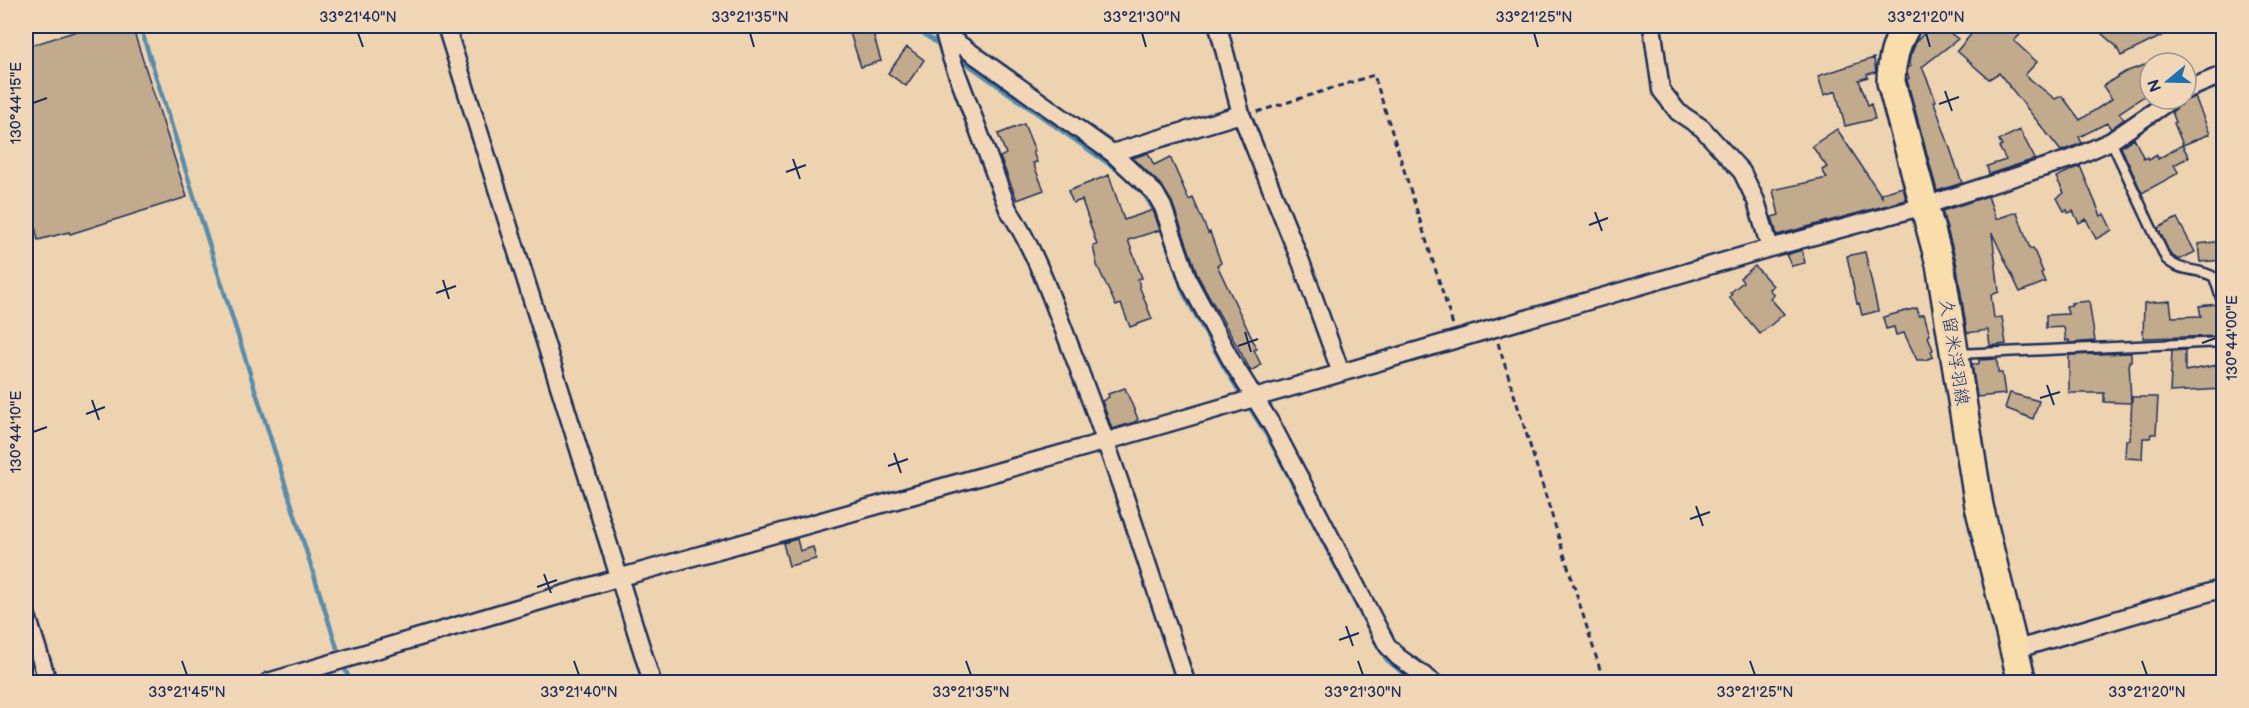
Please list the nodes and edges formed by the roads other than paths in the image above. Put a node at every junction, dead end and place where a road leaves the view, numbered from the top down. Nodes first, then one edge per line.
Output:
1 (446, 26) edge
2 (1218, 26) edge
3 (1652, 26) edge
4 (1906, 26) edge
5 (944, 34) edge
6 (2223, 74) edge
7 (2198, 85) edge
8 (2155, 111) edge
9 (1241, 114) junction
10 (2111, 141) junction
11 (1112, 153) junction
12 (1924, 206) junction
13 (1770, 248) junction
14 (2223, 307) edge
15 (2223, 342) edge
16 (1953, 354) junction
17 (1341, 373) junction
18 (1248, 400) junction
19 (1107, 441) junction
20 (618, 578) junction
21 (2223, 588) edge
22 (26, 613) edge
23 (2014, 651) junction
24 (48, 682) edge
25 (268, 682) edge
26 (652, 682) edge
27 (1186, 682) edge
28 (1433, 682) edge
29 (2022, 682) edge

1 - 20 street
2 - 9 street
3 - 13 street
4 - 12 main road, 久留米浮羽線
5 - 11 street
5 - 19 street
6 - 7 street
8 - 10 street
9 - 11 street
9 - 17 street
10 - 12 street
10 - 14 lane
11 - 18 street
12 - 13 street
12 - 16 main road, 久留米浮羽線
13 - 17 street
15 - 16 lane
16 - 23 main road, 久留米浮羽線
17 - 18 street
18 - 19 street
18 - 28 street
19 - 20 street
19 - 27 street
20 - 25 street
20 - 26 street
21 - 23 street
22 - 24 street
23 - 29 main road, 久留米浮羽線

